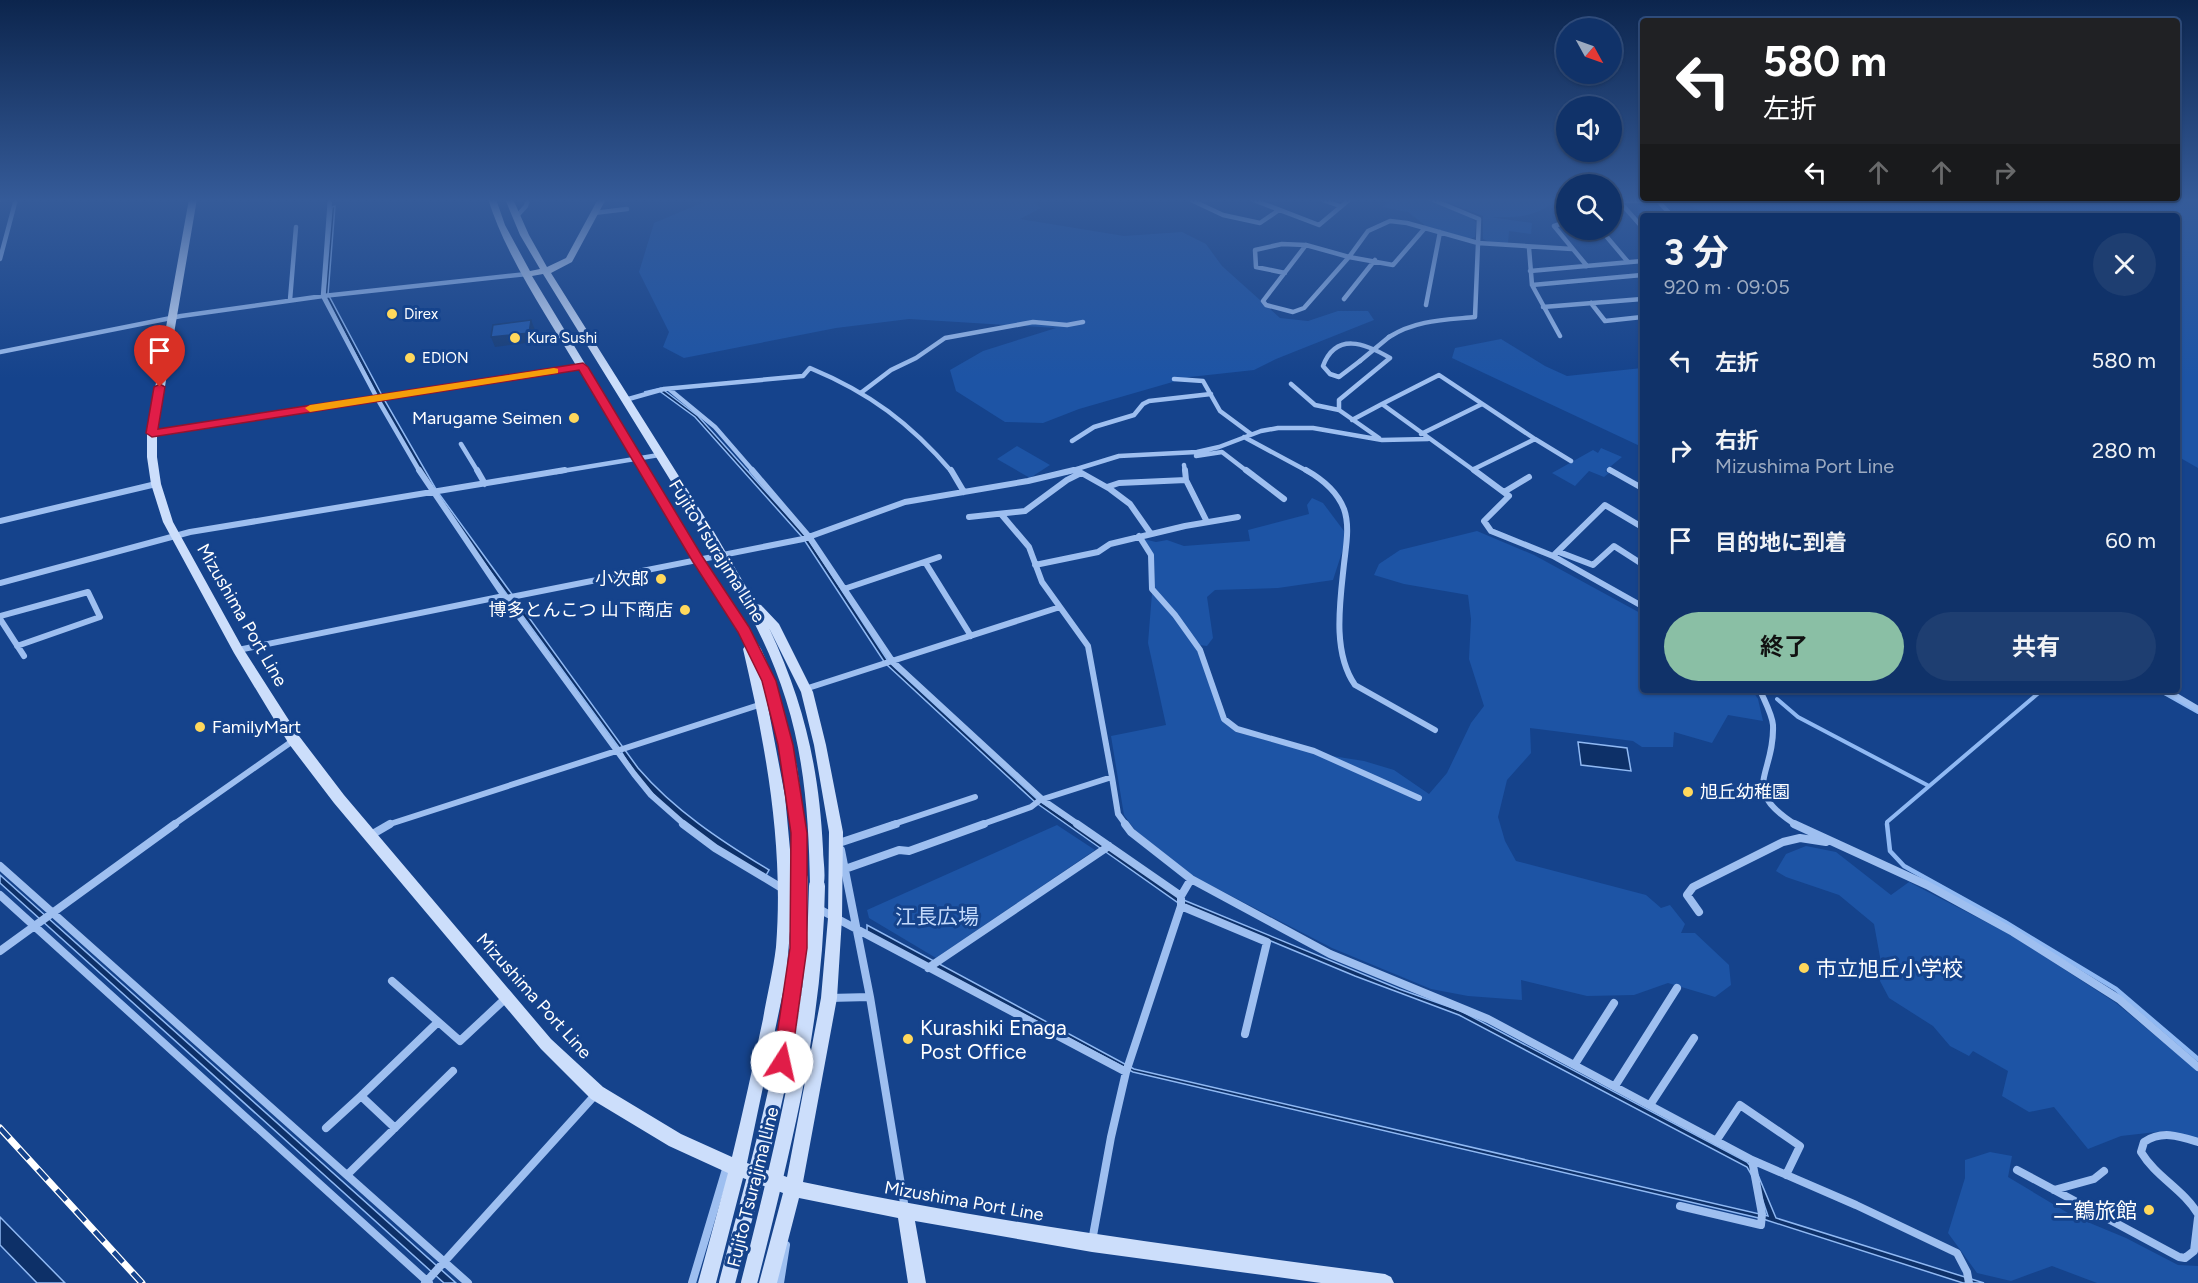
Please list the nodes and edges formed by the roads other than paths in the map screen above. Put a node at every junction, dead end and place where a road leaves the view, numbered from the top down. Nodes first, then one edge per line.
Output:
1 (183, 259) edge
2 (293, 259) edge
3 (328, 259) edge
4 (519, 259) edge
5 (540, 259) edge
6 (570, 259) edge
7 (1256, 259) edge
8 (1296, 259) edge
9 (1347, 259) edge
10 (1365, 259) edge
11 (1398, 259) edge
12 (1435, 259) edge
13 (1477, 259) edge
14 (1529, 259) edge
15 (1581, 259) edge
16 (1625, 259) edge
17 (1375, 260) junction
18 (1640, 261) edge
19 (1628, 262) junction
20 (1587, 266) junction
21 (547, 271) junction
22 (1530, 271) junction
23 (1285, 273) junction
24 (527, 274) junction
25 (1640, 275) edge
26 (1532, 285) junction
27 (326, 295) junction
28 (1640, 298) edge
29 (1344, 299) dead end
30 (290, 300) junction
31 (1591, 303) junction
32 (1426, 305) dead end
33 (1543, 307) junction
34 (172, 317) junction
35 (1640, 317) edge
36 (1083, 322) dead end
37 (1560, 336) dead end
38 (1373, 351) edge
39 (1373, 351) edge
40 (1373, 351) edge
41 (1373, 351) edge
42 (0, 352) edge
43 (583, 367) junction
44 (1174, 379) dead end
45 (1292, 384) dead end
46 (664, 390) junction
47 (862, 392) junction
48 (1210, 394) junction
49 (380, 397) junction
50 (625, 400) junction
51 (1382, 404) junction
52 (1482, 404) junction
53 (1339, 410) junction
54 (1352, 420) junction
55 (152, 433) junction
56 (1421, 434) junction
57 (1247, 435) junction
58 (1428, 439) junction
59 (1534, 439) junction
60 (1382, 440) junction
61 (1072, 441) dead end
62 (461, 444) dead end
63 (1184, 452) junction
64 (659, 455) junction
65 (638, 459) junction
66 (1570, 461) dead end
67 (1184, 465) dead end
68 (1474, 469) junction
69 (1609, 470) dead end
70 (1079, 472) junction
71 (1529, 477) dead end
72 (1186, 480) junction
73 (156, 484) junction
74 (485, 484) junction
75 (1107, 487) junction
76 (1640, 487) edge
77 (434, 492) junction
78 (964, 492) junction
79 (1504, 492) junction
80 (1284, 499) dead end
81 (1001, 514) junction
82 (1238, 517) dead end
83 (969, 518) dead end
84 (0, 522) edge
85 (1207, 522) junction
86 (1640, 526) edge
87 (1152, 534) junction
88 (174, 536) junction
89 (1139, 536) junction
90 (807, 538) junction
91 (1556, 554) junction
92 (722, 555) junction
93 (939, 557) dead end
94 (697, 559) junction
95 (925, 562) junction
96 (1640, 563) edge
97 (1035, 565) junction
98 (0, 583) edge
99 (844, 589) junction
100 (746, 596) junction
101 (508, 597) junction
102 (1640, 603) edge
103 (1060, 607) junction
104 (0, 617) edge
105 (744, 630) junction
106 (971, 636) junction
107 (17, 646) junction
108 (238, 650) junction
109 (24, 656) dead end
110 (893, 662) junction
111 (805, 689) junction
112 (1761, 693) edge
113 (2171, 693) edge
114 (762, 704) junction
115 (2198, 709) edge
116 (1435, 730) dead end
117 (294, 740) junction
118 (622, 750) junction
119 (1112, 777) junction
120 (975, 797) dead end
121 (1419, 798) dead end
122 (1039, 801) junction
123 (369, 836) junction
124 (838, 838) junction
125 (1833, 843) junction
126 (1107, 848) junction
127 (0, 866) edge
128 (845, 869) junction
129 (1191, 879) junction
130 (785, 890) junction
131 (0, 895) edge
132 (1181, 901) junction
133 (1700, 912) dead end
134 (51, 914) junction
135 (835, 918) junction
136 (37, 924) junction
137 (857, 931) junction
138 (0, 951) edge
139 (931, 966) junction
140 (392, 981) dead end
141 (1677, 988) dead end
142 (870, 997) junction
143 (506, 998) junction
144 (829, 998) junction
145 (1614, 1003) dead end
146 (438, 1022) junction
147 (1245, 1034) dead end
148 (1694, 1038) dead end
149 (1575, 1064) junction
150 (2198, 1066) edge
151 (1127, 1069) junction
152 (453, 1071) dead end
153 (1615, 1086) junction
154 (597, 1093) junction
155 (360, 1096) junction
156 (1650, 1105) junction
157 (326, 1128) dead end
158 (395, 1128) junction
159 (1716, 1141) junction
160 (2198, 1142) edge
161 (1752, 1163) junction
162 (733, 1166) junction
163 (2017, 1170) dead end
164 (2104, 1171) dead end
165 (348, 1174) junction
166 (1786, 1175) junction
167 (793, 1188) junction
168 (2053, 1190) junction
169 (1680, 1206) dead end
170 (905, 1210) junction
171 (2198, 1216) edge
172 (1092, 1243) junction
173 (442, 1264) junction
174 (428, 1281) edge
175 (1969, 1281) edge
176 (468, 1283) edge
177 (692, 1283) edge
178 (707, 1283) edge
179 (727, 1283) edge
180 (749, 1283) edge
181 (768, 1283) edge
182 (780, 1283) edge
183 (918, 1283) edge
184 (1385, 1283) edge

1 - 34 main road, Mizushima Port Line
2 - 30 street
3 - 27 street
4 - 24 main road, Fujito Tsurajima Line
5 - 21 main road, Fujito Tsurajima Line
6 - 21 main road
7 - 23 street
8 - 23 street
9 - 23 street
10 - 17 street
11 - 17 street
12 - 32 street
13 - 38 street, bridge
14 - 22 street
15 - 20 street
16 - 19 street
17 - 29 street
18 - 19 street
19 - 20 street
20 - 22 street
21 - 24 main road
21 - 50 main road, Fujito Tsurajima Line
22 - 26 street
24 - 27 street
24 - 43 main road, Fujito Tsurajima Line
25 - 26 street
26 - 33 street
27 - 30 street
27 - 49 street
28 - 31 street
30 - 34 street
31 - 33 street
31 - 35 street
33 - 37 street
34 - 42 street
34 - 55 main road, Mizushima Port Line
36 - 47 street
39 - 40 street, bridge
41 - 53 street, bridge
43 - 49 street
43 - 65 main road, Fujito Tsurajima Line
44 - 48 street
45 - 53 street
46 - 47 street
46 - 50 street
46 - 90 street
47 - 78 street
48 - 57 street
48 - 61 street
49 - 55 street
49 - 77 street
50 - 64 main road, Fujito Tsurajima Line
51 - 52 street
51 - 54 street
51 - 56 street
52 - 56 street
52 - 59 street
53 - 54 street
54 - 60 street
55 - 73 main road, Mizushima Port Line
56 - 58 street
57 - 60 street
57 - 63 street
57 - 116 street
58 - 60 street
58 - 68 street
59 - 66 street
59 - 68 street
62 - 74 street
63 - 70 street
63 - 80 street
64 - 65 street
64 - 92 main road, Fujito Tsurajima Line
65 - 74 street
65 - 94 main road, Fujito Tsurajima Line
67 - 72 street
68 - 79 street
69 - 76 street
70 - 75 street
70 - 78 street
70 - 81 street
71 - 79 street
72 - 75 street
72 - 85 street
73 - 84 street
73 - 88 main road, Mizushima Port Line
74 - 77 street
75 - 87 street
77 - 88 street
77 - 101 street
78 - 90 street
79 - 91 street
81 - 83 street
81 - 97 street
82 - 85 street
85 - 87 street
86 - 91 street
87 - 89 street
88 - 98 street
88 - 108 main road, Mizushima Port Line
89 - 97 street
89 - 121 street
90 - 92 street
90 - 99 street
91 - 96 street
91 - 102 street
92 - 94 street
92 - 100 main road, Fujito Tsurajima Line
93 - 95 street
94 - 101 street
94 - 105 main road, Fujito Tsurajima Line
95 - 99 street
95 - 106 street
97 - 103 street
99 - 110 street
100 - 111 main road
100 - 180 main road, Fujito Tsurajima Line, bridge
101 - 108 street
101 - 118 street
103 - 106 street
103 - 119 street
104 - 107 street
104 - 107 street
105 - 114 main road
105 - 179 main road, Fujito Tsurajima Line, bridge
106 - 110 street
107 - 109 street
108 - 117 main road, Mizushima Port Line
110 - 111 street
110 - 122 street
111 - 124 main road
112 - 125 street
113 - 115 street
114 - 118 street
114 - 130 main road
117 - 123 main road, Mizushima Port Line
117 - 134 street
118 - 123 street
118 - 130 street
119 - 122 street
119 - 129 street
120 - 124 street
122 - 126 street
122 - 128 street
123 - 143 main road, Mizushima Port Line
124 - 128 street
124 - 135 main road
125 - 133 street
125 - 150 street
126 - 132 street
126 - 139 street
127 - 134 street
128 - 137 street
129 - 132 street
129 - 149 street
130 - 135 street
130 - 162 main road
131 - 136 street
132 - 147 street
132 - 151 street
134 - 136 street
134 - 165 street
135 - 137 street
135 - 144 main road
136 - 138 street
136 - 174 street
137 - 139 street
137 - 142 street
139 - 151 street
140 - 146 street
141 - 153 street
142 - 144 street
142 - 170 street
143 - 146 street
143 - 154 main road, Mizushima Port Line
144 - 167 main road
145 - 149 street
146 - 155 street
148 - 156 street
149 - 153 street
151 - 172 street
152 - 158 street
153 - 156 street
154 - 162 main road, Mizushima Port Line
154 - 173 street
155 - 157 street
155 - 158 street
156 - 159 street
158 - 165 street
159 - 161 street
159 - 166 street
160 - 171 street
161 - 166 street
161 - 169 street
162 - 167 main road, Mizushima Port Line
162 - 177 street
162 - 178 main road
163 - 168 street
164 - 168 street
165 - 173 street
166 - 175 street
167 - 170 main road, Mizushima Port Line
167 - 181 main road
167 - 182 street
168 - 171 street
170 - 172 main road, Mizushima Port Line
170 - 183 main road
172 - 184 main road, Mizushima Port Line
173 - 174 street
173 - 176 street

